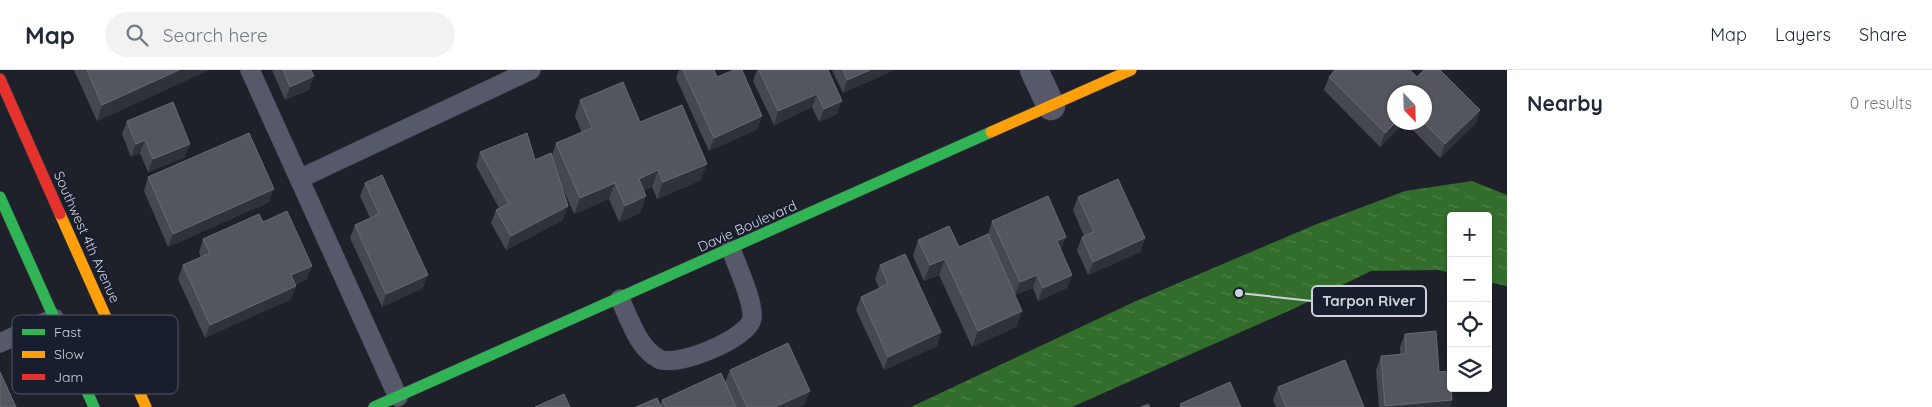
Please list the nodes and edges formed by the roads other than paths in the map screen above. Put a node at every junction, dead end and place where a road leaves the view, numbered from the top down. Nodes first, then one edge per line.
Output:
1 (250, 70) edge
2 (531, 70) edge
3 (1034, 70) edge
4 (1131, 70) edge
5 (0, 79) edge
6 (1050, 106) junction
7 (299, 179) junction
8 (0, 197) edge
9 (731, 249) junction
10 (620, 300) junction
11 (53, 315) edge
12 (105, 315) edge
13 (12, 337) edge
14 (0, 343) edge
15 (88, 394) edge
16 (140, 394) edge
17 (398, 397) junction
18 (94, 407) edge
19 (146, 407) edge
20 (374, 407) edge

1 - 7 lane
2 - 7 lane
3 - 6 street
4 - 6 main road, Davie Boulevard
5 - 12 main road, Southwest 4th Avenue
6 - 9 main road, Davie Boulevard
7 - 17 lane
8 - 11 main road
9 - 10 main road, Davie Boulevard
9 - 10 lane
10 - 17 main road, Davie Boulevard
13 - 14 lane
15 - 18 main road
16 - 19 main road, Southwest 4th Avenue
17 - 20 main road, Davie Boulevard

